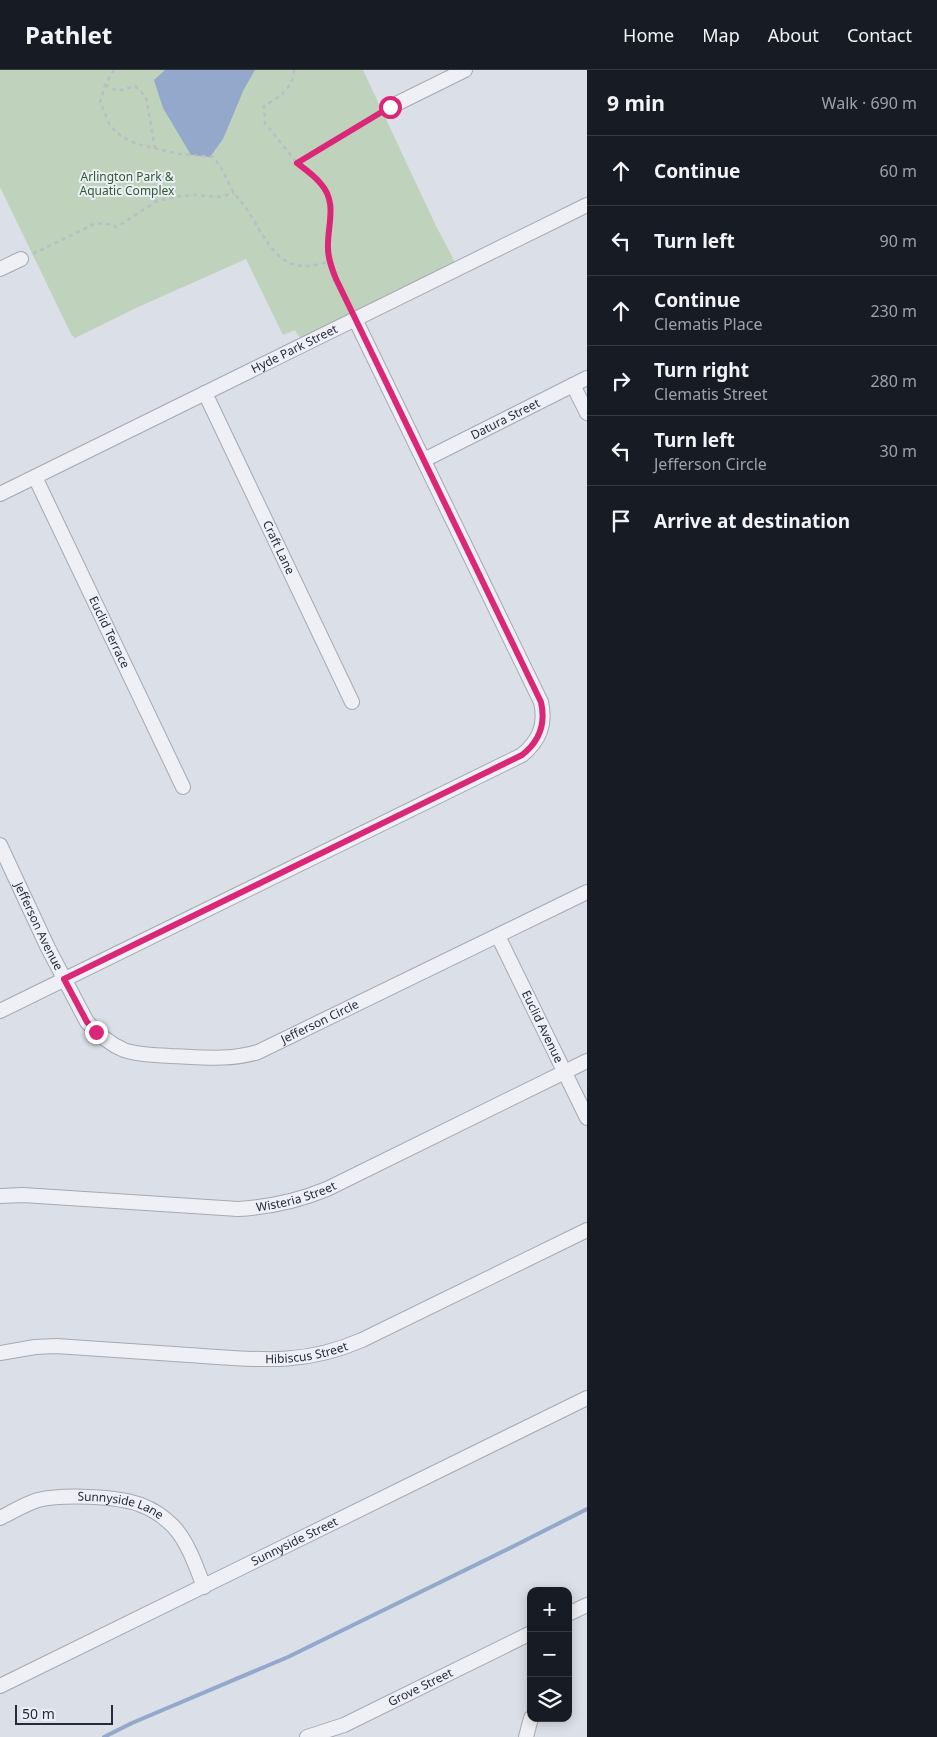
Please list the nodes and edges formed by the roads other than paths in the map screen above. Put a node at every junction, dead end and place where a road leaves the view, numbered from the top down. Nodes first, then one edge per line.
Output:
1 (465, 70) edge
2 (390, 107) road end
3 (587, 205) edge
4 (22, 259) road end
5 (0, 269) edge
6 (355, 319) junction
7 (587, 378) edge
8 (574, 385) junction
9 (204, 393) junction
10 (587, 413) edge
11 (424, 460) junction
12 (35, 477) junction
13 (0, 494) edge
14 (352, 702) dead end
15 (183, 787) dead end
16 (0, 846) edge
17 (587, 892) edge
18 (498, 936) junction
19 (64, 979) junction
20 (0, 1011) edge
21 (587, 1061) edge
22 (565, 1072) junction
23 (587, 1118) edge
24 (0, 1196) edge
25 (587, 1230) edge
26 (0, 1353) edge
27 (587, 1398) edge
28 (0, 1518) edge
29 (204, 1587) junction
30 (587, 1605) edge
31 (572, 1612) edge
32 (527, 1637) edge
33 (0, 1686) edge
34 (531, 1722) edge
35 (310, 1737) edge
36 (526, 1737) edge

1 - 2 street
3 - 6 street, Hyde Park Street
4 - 5 street
6 - 9 street, Hyde Park Street
6 - 11 street
7 - 8 street, Datura Street
8 - 10 street
8 - 11 street, Datura Street
9 - 12 street, Hyde Park Street
9 - 14 street, Craft Lane
11 - 19 street
12 - 13 street, Hyde Park Street
12 - 15 street, Euclid Terrace
16 - 19 street, Jefferson Avenue
17 - 18 street, Jefferson Circle
18 - 19 street, Jefferson Circle
18 - 22 street, Euclid Avenue
19 - 20 street
21 - 22 street, Wisteria Street
22 - 23 street, Euclid Avenue
22 - 24 street, Wisteria Street
25 - 26 street, Hibiscus Street
27 - 29 street, Sunnyside Street
28 - 29 street, Sunnyside Lane
29 - 33 street, Sunnyside Street
30 - 31 street
32 - 35 street, Grove Street
34 - 36 street

